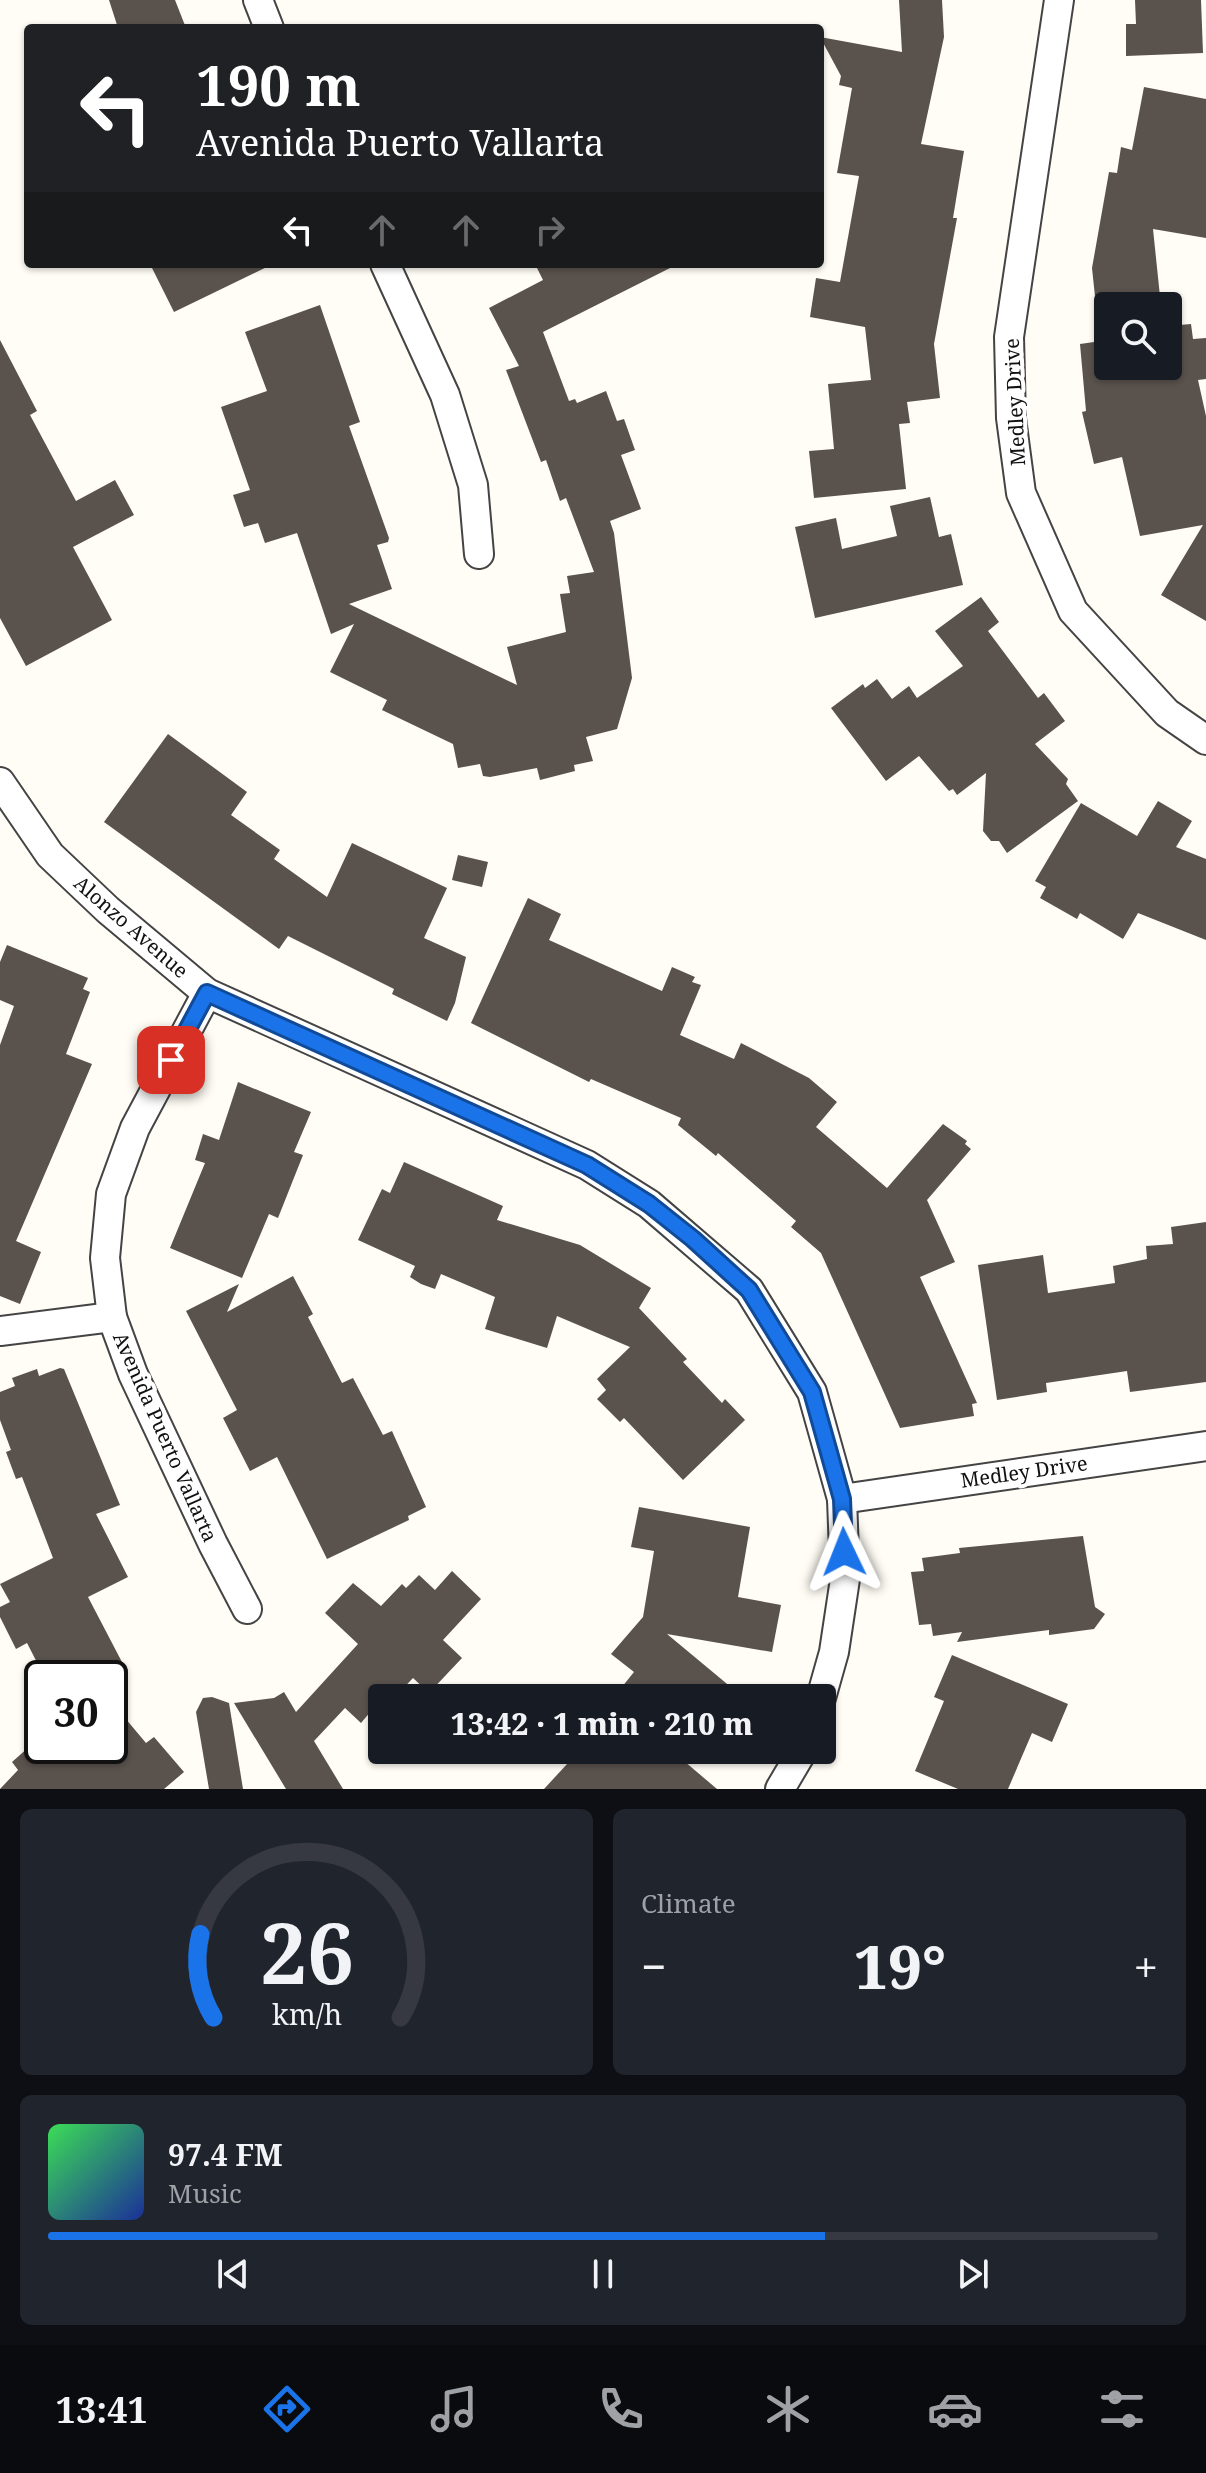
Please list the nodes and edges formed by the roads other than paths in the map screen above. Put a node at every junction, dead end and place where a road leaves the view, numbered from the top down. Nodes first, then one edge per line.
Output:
1 (258, 0) edge
2 (1059, 0) edge
3 (267, 24) edge
4 (387, 268) edge
5 (479, 554) dead end
6 (1206, 740) edge
7 (0, 782) edge
8 (207, 993) junction
9 (112, 1317) junction
10 (0, 1331) edge
11 (1206, 1446) edge
12 (842, 1499) junction
13 (247, 1609) dead end
14 (825, 1684) edge
15 (795, 1764) edge
16 (780, 1789) edge

1 - 3 street
2 - 6 street, Medley Drive
4 - 5 street
7 - 8 street, Alonzo Avenue
8 - 9 street, Avenida Puerto Vallarta
8 - 12 street, Alonzo Avenue
9 - 10 street
9 - 13 street, Avenida Puerto Vallarta
11 - 12 street, Medley Drive
12 - 14 street, Alonzo Avenue
15 - 16 street

